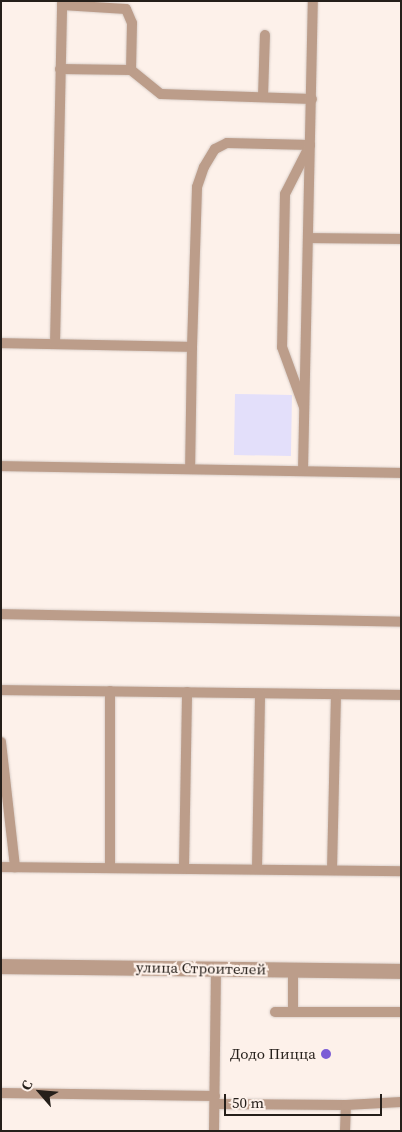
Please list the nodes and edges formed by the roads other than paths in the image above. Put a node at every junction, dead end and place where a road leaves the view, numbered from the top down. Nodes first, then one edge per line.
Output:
1 (313, 1) edge
2 (62, 3) edge
3 (264, 35) dead end
4 (60, 68) junction
5 (131, 70) junction
6 (263, 97) junction
7 (312, 99) junction
8 (310, 145) junction
9 (308, 238) junction
10 (401, 239) edge
11 (1, 344) edge
12 (55, 344) junction
13 (192, 347) junction
14 (304, 407) junction
15 (1, 466) edge
16 (190, 468) junction
17 (303, 470) junction
18 (401, 473) edge
19 (1, 614) edge
20 (401, 622) edge
21 (1, 690) edge
22 (110, 691) junction
23 (187, 692) junction
24 (260, 694) junction
25 (336, 694) junction
26 (401, 696) edge
27 (1, 742) edge
28 (1, 867) edge
29 (14, 867) junction
30 (110, 868) junction
31 (184, 868) junction
32 (257, 869) junction
33 (332, 870) junction
34 (401, 871) edge
35 (1, 966) edge
36 (216, 968) junction
37 (293, 969) junction
38 (401, 971) edge
39 (293, 1011) junction
40 (275, 1012) dead end
41 (401, 1012) edge
42 (1, 1093) edge
43 (215, 1100) junction
44 (401, 1102) edge
45 (346, 1105) junction
46 (214, 1131) edge
47 (345, 1131) edge

1 - 7 lane
2 - 4 lane
2 - 5 lane
3 - 6 lane
4 - 5 lane
4 - 12 lane
5 - 6 lane
6 - 7 lane
7 - 8 lane
8 - 9 lane
8 - 13 lane
8 - 14 lane
9 - 10 lane
9 - 14 lane
11 - 12 lane
12 - 13 lane
13 - 16 lane
14 - 17 lane
15 - 16 lane
16 - 17 lane
17 - 18 lane
19 - 20 lane
21 - 22 lane
22 - 23 lane
22 - 30 lane
23 - 24 lane
23 - 31 lane
24 - 25 lane
24 - 32 lane
25 - 26 lane
25 - 33 lane
27 - 29 lane
28 - 29 lane
29 - 30 lane
30 - 31 lane
31 - 32 lane
32 - 33 lane
33 - 34 lane
35 - 36 street, улица Строителей
36 - 37 street, улица Строителей
36 - 43 lane
37 - 38 street, улица Строителей
37 - 39 lane
39 - 40 lane
39 - 41 lane
42 - 43 lane
43 - 45 lane
43 - 46 lane
44 - 45 lane
45 - 47 lane

